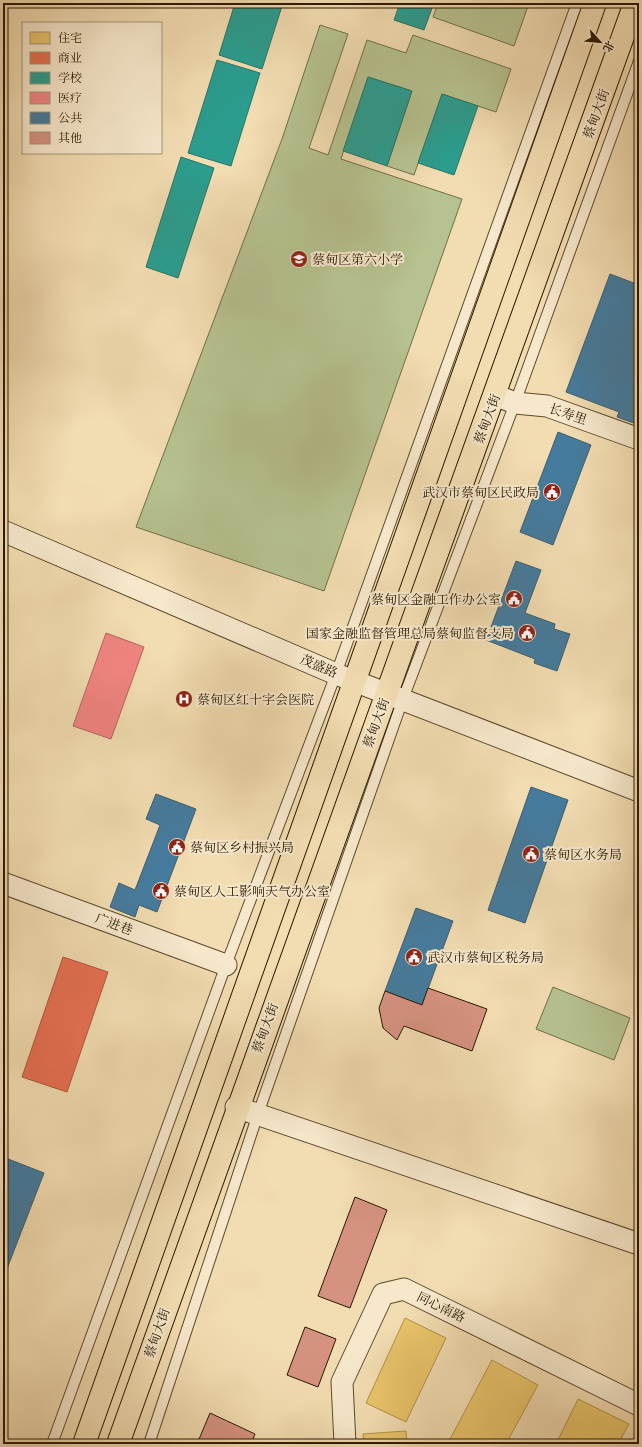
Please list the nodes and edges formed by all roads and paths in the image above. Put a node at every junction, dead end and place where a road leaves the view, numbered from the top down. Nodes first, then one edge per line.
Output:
1 (577, 3) edge
2 (595, 3) edge
3 (636, 3) edge
4 (639, 61) edge
5 (505, 399) junction
6 (639, 439) edge
7 (3, 531) edge
8 (345, 677) junction
9 (395, 696) junction
10 (639, 791) edge
11 (3, 883) edge
12 (226, 965) junction
13 (236, 1107) junction
14 (258, 1114) junction
15 (639, 1244) edge
16 (639, 1405) edge
17 (52, 1444) edge
18 (84, 1444) edge
19 (118, 1444) edge
20 (149, 1444) edge
21 (345, 1444) edge

1 - 8 lane
2 - 8 main road
3 - 5 main road, 蔡甸大街
4 - 5 lane
5 - 6 street, 长寿里
5 - 9 main road, 蔡甸大街
7 - 8 street, 茂盛路
8 - 9 street, 茂盛路
8 - 12 lane
8 - 18 main road
9 - 10 street, 茂盛路
9 - 13 main road, 蔡甸大街
9 - 14 lane
11 - 12 street, 广进巷
12 - 17 lane
13 - 14 street
13 - 19 main road, 蔡甸大街
14 - 15 street
14 - 20 lane
16 - 21 street, 同心南路

